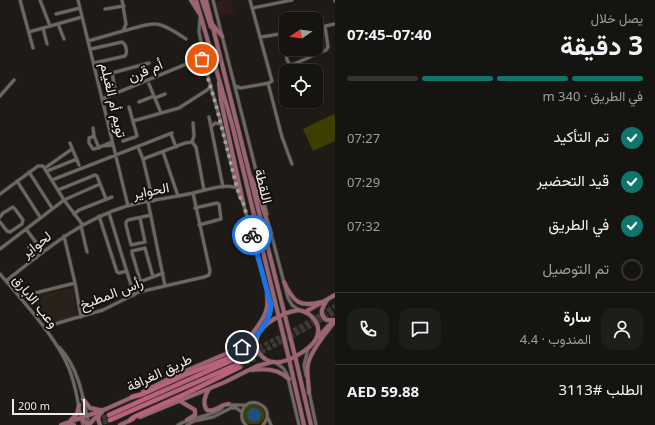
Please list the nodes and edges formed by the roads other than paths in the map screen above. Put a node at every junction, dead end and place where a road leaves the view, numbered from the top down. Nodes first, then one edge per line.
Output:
1 (20, 0) edge
2 (40, 0) edge
3 (78, 0) edge
4 (122, 0) edge
5 (191, 0) edge
6 (196, 0) edge
7 (202, 0) edge
8 (206, 0) edge
9 (213, 0) edge
10 (250, 0) edge
11 (292, 0) edge
12 (124, 5) junction
13 (80, 8) junction
14 (253, 8) junction
15 (105, 9) dead end
16 (56, 14) dead end
17 (200, 15) junction
18 (82, 17) junction
19 (211, 22) junction
20 (58, 24) junction
21 (335, 24) edge
22 (50, 26) junction
23 (325, 26) joint
24 (43, 28) junction
25 (123, 31) junction
26 (29, 32) junction
27 (214, 32) junction
28 (279, 35) edge
29 (222, 36) junction
30 (261, 37) junction
31 (64, 39) dead end
32 (186, 39) dead end
33 (88, 41) junction
34 (47, 44) dead end
35 (34, 48) dead end
36 (91, 49) junction
37 (323, 51) edge
38 (203, 54) junction
39 (287, 56) edge
40 (312, 56) edge
41 (196, 60) junction
42 (149, 62) dead end
43 (94, 63) junction
44 (204, 63) junction
45 (218, 75) junction
46 (14, 80) dead end
47 (268, 83) junction
48 (149, 84) dead end
49 (211, 86) junction
50 (235, 86) junction
51 (241, 88) junction
52 (206, 91) junction
53 (212, 92) junction
54 (116, 94) junction
55 (165, 94) dead end
56 (236, 94) junction
57 (0, 96) edge
58 (154, 97) junction
59 (102, 100) junction
60 (139, 102) dead end
61 (129, 107) dead end
62 (161, 113) junction
63 (209, 117) dead end
64 (220, 118) junction
65 (133, 121) junction
66 (210, 122) junction
67 (193, 123) dead end
68 (215, 123) junction
69 (221, 124) junction
70 (211, 126) junction
71 (93, 128) dead end
72 (94, 136) junction
73 (123, 141) dead end
74 (70, 143) dead end
75 (193, 143) junction
76 (113, 144) junction
77 (138, 147) junction
78 (176, 147) junction
79 (99, 148) junction
80 (72, 149) junction
81 (163, 152) junction
82 (115, 155) junction
83 (77, 159) junction
84 (143, 159) junction
85 (51, 164) junction
86 (292, 164) dead end
87 (79, 165) dead end
88 (236, 167) junction
89 (54, 168) junction
90 (46, 170) junction
91 (29, 172) junction
92 (249, 173) junction
93 (235, 177) junction
94 (52, 180) junction
95 (17, 181) junction
96 (100, 184) junction
97 (229, 186) junction
98 (223, 187) junction
99 (237, 188) junction
100 (58, 190) junction
101 (204, 190) junction
102 (192, 193) junction
103 (0, 194) edge
104 (178, 196) junction
105 (112, 197) dead end
106 (106, 199) junction
107 (64, 200) junction
108 (153, 201) junction
109 (148, 202) junction
110 (243, 202) junction
111 (128, 206) junction
112 (52, 208) junction
113 (195, 208) junction
114 (109, 213) junction
115 (74, 214) junction
116 (0, 215) edge
117 (151, 216) junction
118 (40, 217) junction
119 (99, 217) junction
120 (142, 218) junction
121 (0, 224) edge
122 (82, 225) junction
123 (199, 225) junction
124 (26, 229) junction
125 (271, 233) junction
126 (64, 236) junction
127 (29, 247) dead end
128 (0, 249) edge
129 (43, 252) junction
130 (88, 252) dead end
131 (36, 258) junction
132 (127, 271) junction
133 (0, 274) edge
134 (163, 274) junction
135 (154, 277) junction
136 (6, 281) junction
137 (284, 282) junction
138 (75, 283) junction
139 (165, 286) junction
140 (267, 291) junction
141 (134, 295) junction
142 (335, 295) edge
143 (18, 296) junction
144 (328, 300) junction
145 (322, 302) junction
146 (299, 310) junction
147 (305, 312) junction
148 (285, 314) junction
149 (81, 317) junction
150 (279, 317) junction
151 (335, 321) edge
152 (265, 325) junction
153 (45, 329) junction
154 (260, 331) junction
155 (316, 339) junction
156 (54, 342) junction
157 (308, 349) junction
158 (295, 356) junction
159 (290, 359) junction
160 (236, 360) junction
161 (274, 362) junction
162 (248, 371) junction
163 (289, 379) junction
164 (209, 389) junction
165 (309, 393) junction
166 (132, 397) joint
167 (83, 398) junction
168 (180, 401) junction
169 (229, 404) junction
170 (79, 405) junction
171 (247, 405) junction
172 (106, 409) junction
173 (242, 412) junction
174 (100, 413) junction
175 (87, 415) junction
176 (267, 417) junction
177 (81, 418) junction
178 (109, 418) tunnel mouth
179 (130, 420) junction
180 (187, 420) junction
181 (64, 424) edge
182 (74, 425) edge
183 (87, 425) edge
184 (100, 425) edge
185 (120, 425) edge
186 (178, 425) edge
187 (187, 425) edge
188 (246, 425) edge
189 (263, 425) edge
190 (271, 425) edge
191 (299, 425) edge
192 (304, 425) edge
193 (311, 425) edge
194 (316, 425) edge

1 - 26 street
2 - 22 street
3 - 13 street, تويم أم الغيلم
4 - 12 street
5 - 17 main road
6 - 17 main road, اللقطة
7 - 27 main road
8 - 19 main road, اللقطة
9 - 29 street, اللقطة
10 - 14 street
11 - 14 street
12 - 15 street
12 - 25 street
13 - 16 street
13 - 18 street, تويم أم الغيلم
14 - 30 street
17 - 38 street, اللقطة
17 - 45 main road, اللقطة
18 - 20 street
18 - 33 street, تويم أم الغيلم
19 - 27 main road, اللقطة
19 - 29 main road
20 - 22 street
20 - 31 street
21 - 23 street
22 - 24 street
23 - 37 street
24 - 26 street
24 - 34 street
25 - 32 street
25 - 33 street
26 - 35 street
27 - 92 main road, اللقطة
28 - 30 street
29 - 50 street, اللقطة
30 - 47 street
33 - 36 street, تويم أم الغيلم
36 - 43 street, تويم أم الغيلم
36 - 43 street
38 - 41 street, أم قرن
38 - 44 street, اللقطة
39 - 40 street
41 - 44 street
41 - 54 street, أم قرن
42 - 54 street
43 - 59 street, تويم أم الغيلم
44 - 49 street, اللقطة
45 - 88 main road
45 - 150 main road, اللقطة
46 - 57 street
47 - 51 street
47 - 86 street
48 - 58 street
49 - 52 street
49 - 53 street, اللقطة
50 - 51 street
50 - 56 street, اللقطة
51 - 56 street
52 - 53 street
52 - 62 street
53 - 64 street, اللقطة
54 - 59 street, أم قرن
55 - 58 street
56 - 125 street, اللقطة
58 - 60 street
58 - 62 street
59 - 76 street, تويم أم الغيلم
61 - 65 street
62 - 65 street
63 - 66 street
64 - 68 street
64 - 69 street, اللقطة
65 - 73 street
66 - 68 street
66 - 70 street
67 - 75 street
68 - 69 street
68 - 70 street
69 - 93 street, اللقطة
70 - 98 street
71 - 72 street
72 - 79 street
72 - 79 street
74 - 80 street
75 - 78 street
75 - 101 street
76 - 79 street
76 - 82 street, تويم أم الغيلم
77 - 78 street
77 - 82 street
77 - 84 street
78 - 81 street
80 - 83 street
80 - 85 street
81 - 84 street
81 - 104 street
82 - 94 street
82 - 111 street, تويم أم الغيلم
83 - 87 street
83 - 89 street
84 - 108 street
85 - 89 street
85 - 90 street
88 - 93 main road
88 - 110 main road
89 - 90 street
90 - 91 street
90 - 94 street
91 - 95 street
91 - 112 street
92 - 125 main road
92 - 148 main road, اللقطة
93 - 97 street
93 - 99 street, اللقطة
94 - 100 street
95 - 103 street
95 - 118 street
96 - 100 street
96 - 106 street
96 - 107 street
97 - 98 street, الحواير
97 - 99 street, الحواير
98 - 101 street, الحواير
99 - 110 street, اللقطة
100 - 107 street
101 - 102 street, الحواير
102 - 104 street, الحواير
102 - 113 street
104 - 108 street, الحواير
105 - 106 street
106 - 115 street
107 - 112 street
107 - 115 street
108 - 109 street, الحواير
109 - 111 street, الحواير
109 - 117 street
110 - 140 street, اللقطة
111 - 114 street, الحواير
112 - 118 street
113 - 123 street
113 - 123 street
114 - 119 street, الحواير
114 - 132 street
115 - 122 street
116 - 121 street
117 - 120 street
117 - 134 street
118 - 124 street
119 - 122 street, الحواير
119 - 132 street
120 - 120 street
122 - 126 street, لحواير
122 - 130 street
123 - 139 street, رأس المطبخ
124 - 128 street
124 - 129 street
125 - 137 street, اللقطة
126 - 129 street, لحواير
126 - 138 street
127 - 131 street
129 - 131 street, لحواير
131 - 136 street, لحواير
132 - 141 street
133 - 136 street, وعب الابارق
134 - 135 street
134 - 139 street
135 - 135 street
136 - 143 street, وعب الابارق
137 - 145 main road
137 - 146 street, اللقطة
138 - 143 street, رأس المطبخ
138 - 149 street
139 - 141 street, رأس المطبخ
140 - 152 street, اللقطة
140 - 160 main road
141 - 149 street, رأس المطبخ
142 - 144 main road
143 - 153 street, وعب الابارق
144 - 145 main road
144 - 151 main road
145 - 147 main road
146 - 147 main road
146 - 148 main road
147 - 155 main road
148 - 150 main road
148 - 158 main road, اللقطة
149 - 153 street, رأس المطبخ
150 - 152 main road
150 - 159 main road, اللقطة
151 - 155 main road
151 - 165 main road
152 - 154 main road, طريق الغرافة
153 - 156 street, وعب الابارق
154 - 160 main road, طريق الغرافة
154 - 161 main road
155 - 157 main road
156 - 167 street, وعب الابارق
156 - 170 street, وعب الابارق
157 - 158 main road
157 - 165 street
158 - 159 main road
158 - 193 main road, اللقطة
159 - 161 main road
159 - 192 main road, اللقطة
160 - 166 highway
160 - 178 highway, طريق الغرافة
160 - 179 highway
161 - 162 main road
161 - 163 street
162 - 163 main road
162 - 164 main road
163 - 191 street
164 - 168 main road
164 - 169 main road
165 - 194 street
166 - 172 main road, طريق الغرافة
167 - 172 main road
167 - 175 street, وعب الابارق
168 - 179 main road
168 - 180 main road
169 - 171 street
169 - 180 street
170 - 177 street, وعب الابارق
170 - 181 main road
171 - 173 street
171 - 176 street
172 - 174 main road
172 - 175 main road, طريق الغرافة
173 - 187 street
173 - 188 street
174 - 183 main road
174 - 184 main road
175 - 177 main road, طريق الغرافة
175 - 183 main road
176 - 189 street
176 - 190 street
177 - 181 main road, طريق الغرافة
177 - 183 main road
179 - 185 main road
180 - 186 street
181 - 182 main road

